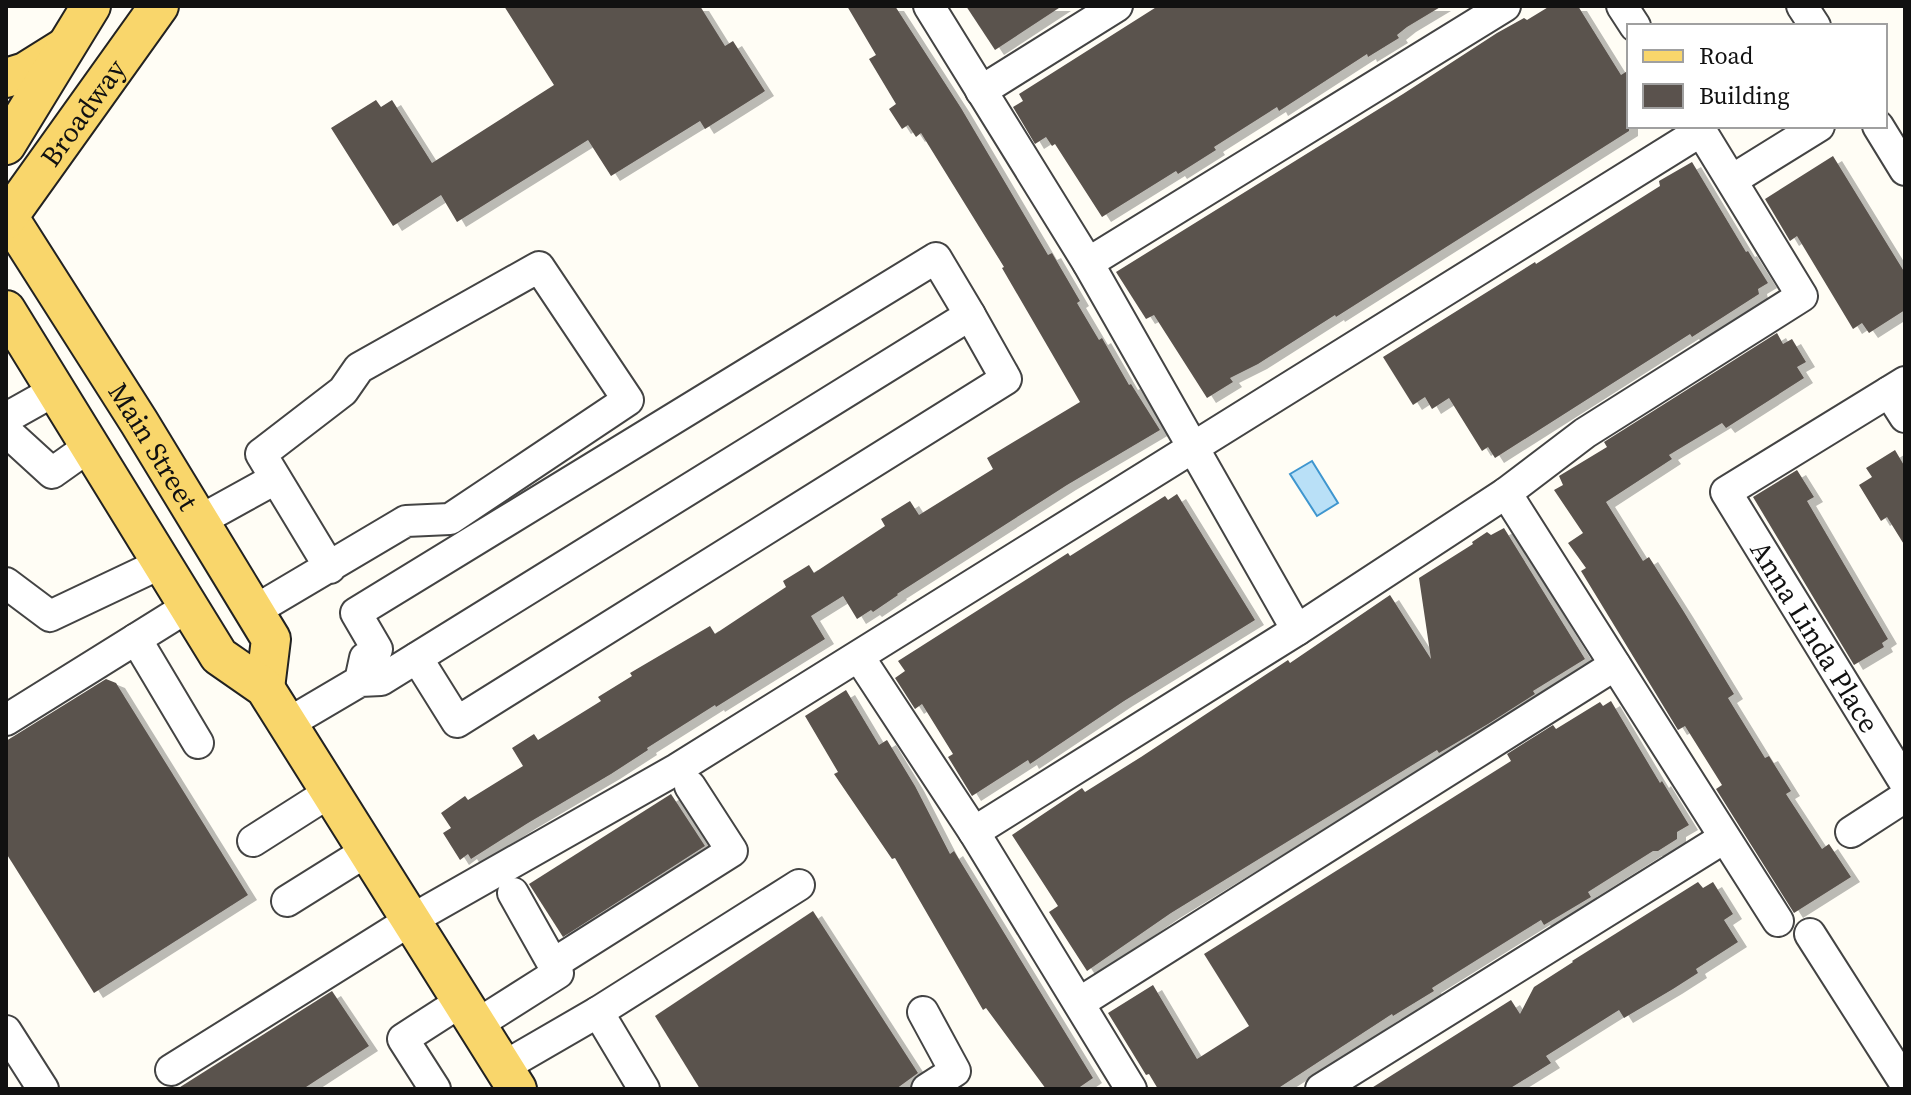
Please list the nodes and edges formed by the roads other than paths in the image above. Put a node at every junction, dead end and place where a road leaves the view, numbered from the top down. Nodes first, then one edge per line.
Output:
1 (91, 6) edge
2 (159, 6) edge
3 (929, 6) edge
4 (1117, 6) edge
5 (1505, 6) edge
6 (1622, 6) edge
7 (1802, 6) edge
8 (1634, 24) edge
9 (1814, 24) edge
10 (67, 46) junction
11 (6, 78) edge
12 (981, 91) junction
13 (1700, 128) edge
14 (1816, 128) edge
15 (1879, 128) edge
16 (6, 145) edge
17 (1905, 170) edge
18 (1732, 180) junction
19 (7, 217) edge
20 (1088, 263) junction
21 (6, 310) edge
22 (970, 315) junction
23 (56, 390) junction
24 (1900, 397) edge
25 (6, 418) edge
26 (6, 431) edge
27 (90, 446) junction
28 (1192, 449) junction
29 (275, 479) junction
30 (1506, 493) junction
31 (199, 521) junction
32 (162, 563) junction
33 (330, 568) junction
34 (6, 583) edge
35 (189, 606) junction
36 (254, 611) junction
37 (1297, 630) junction
38 (136, 639) junction
39 (859, 657) junction
40 (428, 660) junction
41 (1615, 665) junction
42 (360, 681) junction
43 (265, 688) junction
44 (6, 720) edge
45 (287, 724) junction
46 (198, 743) dead end
47 (1905, 783) edge
48 (690, 786) dead end
49 (330, 792) junction
50 (1905, 797) edge
51 (974, 832) junction
52 (1851, 832) dead end
53 (1724, 838) junction
54 (253, 841) dead end
55 (367, 851) junction
56 (799, 885) dead end
57 (513, 893) dead end
58 (287, 901) dead end
59 (411, 920) junction
60 (1778, 921) dead end
61 (1810, 934) dead end
62 (553, 964) junction
63 (1079, 1003) junction
64 (598, 1012) junction
65 (923, 1012) dead end
66 (469, 1013) junction
67 (6, 1031) edge
68 (171, 1070) dead end
69 (1905, 1083) edge
70 (513, 1084) edge
71 (430, 1087) edge
72 (43, 1089) edge
73 (644, 1089) edge
74 (927, 1089) edge
75 (1131, 1089) edge
76 (1321, 1089) edge

1 - 10 main road, Broadway
2 - 19 main road, Broadway
3 - 12 street
4 - 12 street
5 - 20 street
6 - 8 street
7 - 9 street
10 - 11 main road
10 - 16 main road, Broadway
12 - 20 street
13 - 18 street
13 - 28 street
14 - 18 street
15 - 17 street
18 - 30 street
19 - 31 main road, Main Street
20 - 28 street
21 - 23 main road, Main Street
22 - 40 street
22 - 40 street
22 - 42 street
23 - 25 street
23 - 27 main road, Main Street
24 - 47 street, Anna Linda Place
26 - 27 street
27 - 32 main road, Main Street
28 - 37 street
28 - 39 street
29 - 31 street
29 - 33 street
29 - 33 street
30 - 37 street
30 - 41 street
31 - 36 main road, Main Street
32 - 34 street
32 - 35 main road, Main Street
33 - 36 street
35 - 38 street
35 - 43 main road, Main Street
36 - 43 main road, Main Street
37 - 51 street
38 - 44 street
38 - 46 street
39 - 51 street
39 - 59 street
40 - 42 street
41 - 53 street
41 - 63 street
42 - 45 street
43 - 45 main road, Main Street
45 - 49 main road, Main Street
48 - 62 street
49 - 54 street
49 - 55 main road, Main Street
50 - 52 street
51 - 63 street
53 - 60 street
53 - 76 street
55 - 58 street
55 - 59 main road, Main Street
56 - 64 street
57 - 62 street
59 - 66 main road, Main Street
59 - 68 street
61 - 69 street
62 - 66 street
63 - 75 street
64 - 70 street
64 - 73 street
65 - 74 street
66 - 70 main road, Main Street
66 - 71 street
67 - 72 street

